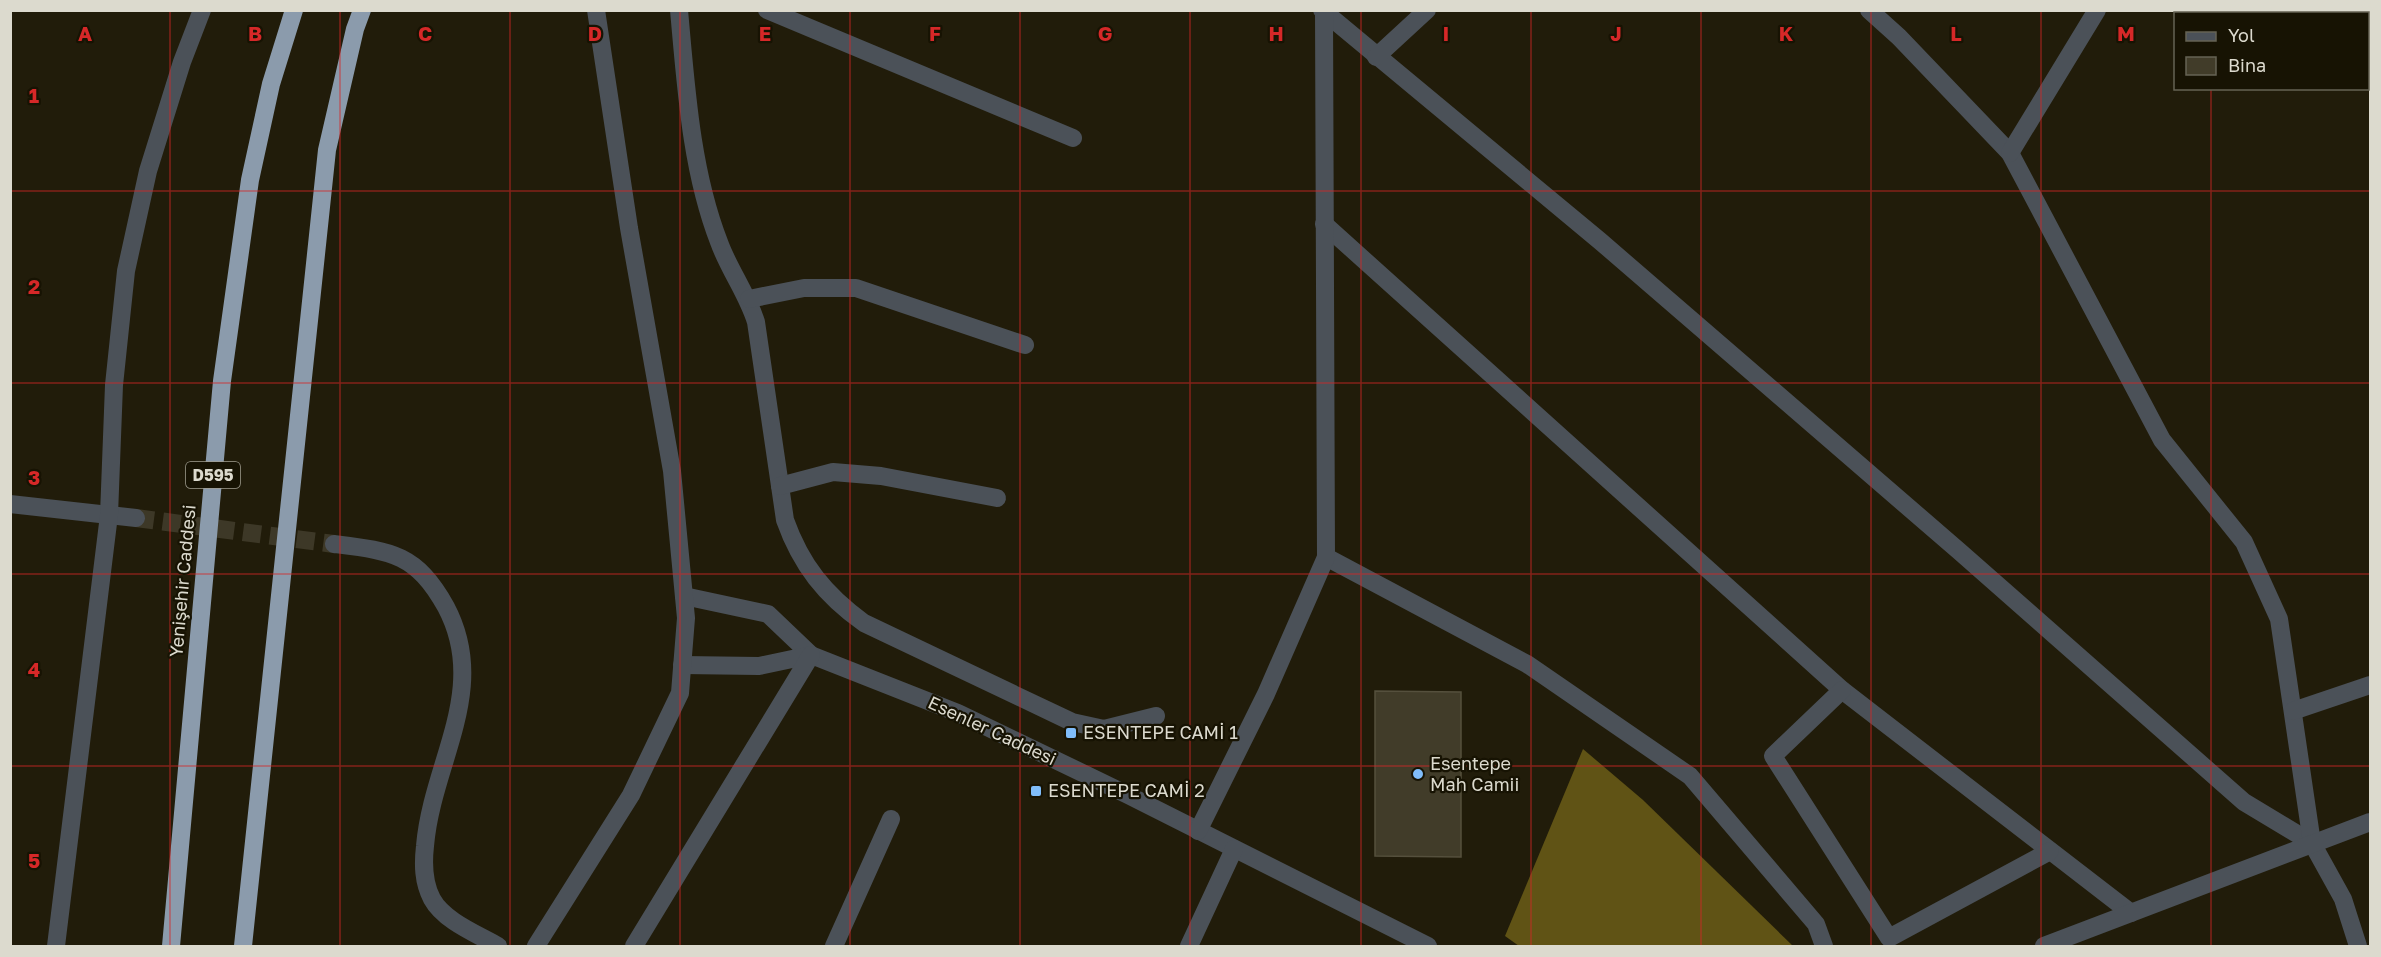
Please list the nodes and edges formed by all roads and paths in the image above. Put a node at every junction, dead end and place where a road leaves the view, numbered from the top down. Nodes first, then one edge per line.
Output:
1 (202, 10) edge
2 (294, 10) edge
3 (363, 10) edge
4 (596, 10) edge
5 (679, 10) edge
6 (767, 10) edge
7 (1427, 10) edge
8 (1869, 10) edge
9 (2097, 10) edge
10 (1323, 12) edge
11 (1376, 57) junction
12 (1073, 138) dead end
13 (2010, 153) junction
14 (1324, 224) junction
15 (749, 299) junction
16 (1025, 345) dead end
17 (780, 486) junction
18 (997, 498) dead end
19 (10, 504) edge
20 (109, 515) junction
21 (136, 518) tunnel mouth
22 (334, 544) tunnel mouth
23 (1326, 556) junction
24 (684, 596) junction
25 (812, 655) junction
26 (682, 664) junction
27 (2370, 685) edge
28 (1842, 690) junction
29 (2293, 711) junction
30 (1156, 716) dead end
31 (891, 819) dead end
32 (2370, 822) edge
33 (1198, 831) junction
34 (2312, 843) junction
35 (1234, 849) junction
36 (2050, 851) junction
37 (2131, 913) junction
38 (56, 946) edge
39 (171, 946) edge
40 (243, 946) edge
41 (498, 946) edge
42 (537, 946) edge
43 (634, 946) edge
44 (834, 946) edge
45 (1189, 946) edge
46 (1428, 946) edge
47 (1824, 946) edge
48 (2044, 946) edge
49 (2358, 946) edge

1 - 20 street
2 - 39 highway, Yenişehir Caddesi / D595
3 - 40 highway
4 - 24 street
5 - 15 street
6 - 12 street
7 - 11 street
8 - 13 street
9 - 13 street
10 - 11 street
10 - 14 street
11 - 34 street
13 - 29 street
14 - 23 street
14 - 28 street
15 - 16 street
15 - 17 street
17 - 18 street
17 - 30 street
19 - 20 street
20 - 21 street
20 - 38 street
22 - 41 street
23 - 33 street
23 - 47 street
24 - 25 street, Esenler Caddesi
24 - 26 street
25 - 26 street
25 - 33 street, Esenler Caddesi
25 - 43 street
26 - 42 street
27 - 29 street
28 - 36 street
28 - 36 street
29 - 34 street
31 - 44 street
32 - 34 street
33 - 35 street, Esenler Caddesi
34 - 37 street
34 - 49 street
35 - 45 street
35 - 46 street, Esenler Caddesi
36 - 37 street
37 - 48 street

